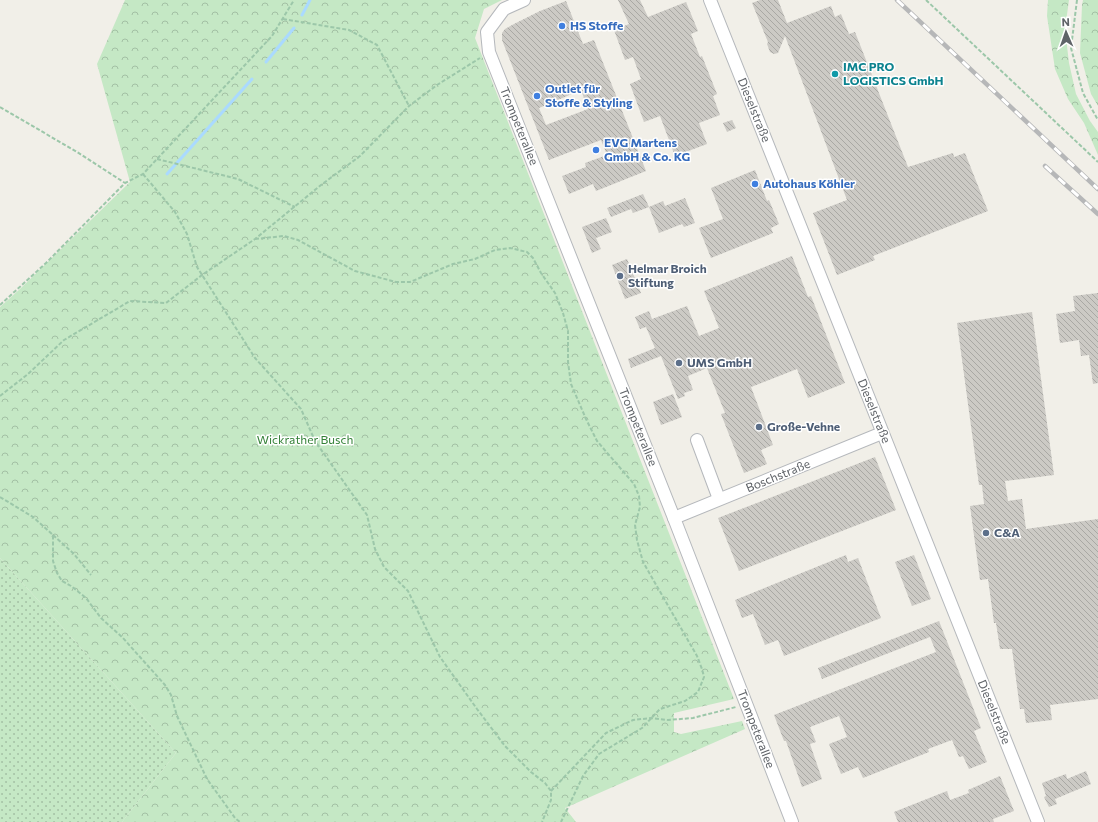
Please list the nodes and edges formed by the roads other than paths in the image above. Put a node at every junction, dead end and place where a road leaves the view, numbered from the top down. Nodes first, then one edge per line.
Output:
1 (524, 0) edge
2 (710, 0) edge
3 (882, 433) junction
4 (697, 440) dead end
5 (720, 499) junction
6 (674, 518) junction
7 (792, 822) edge
8 (1038, 822) edge

1 - 6 street, Trompeterallee
2 - 3 street, Dieselstraße
3 - 5 street, Boschstraße
3 - 8 street, Dieselstraße
4 - 5 street
5 - 6 street, Boschstraße
6 - 7 street, Trompeterallee

